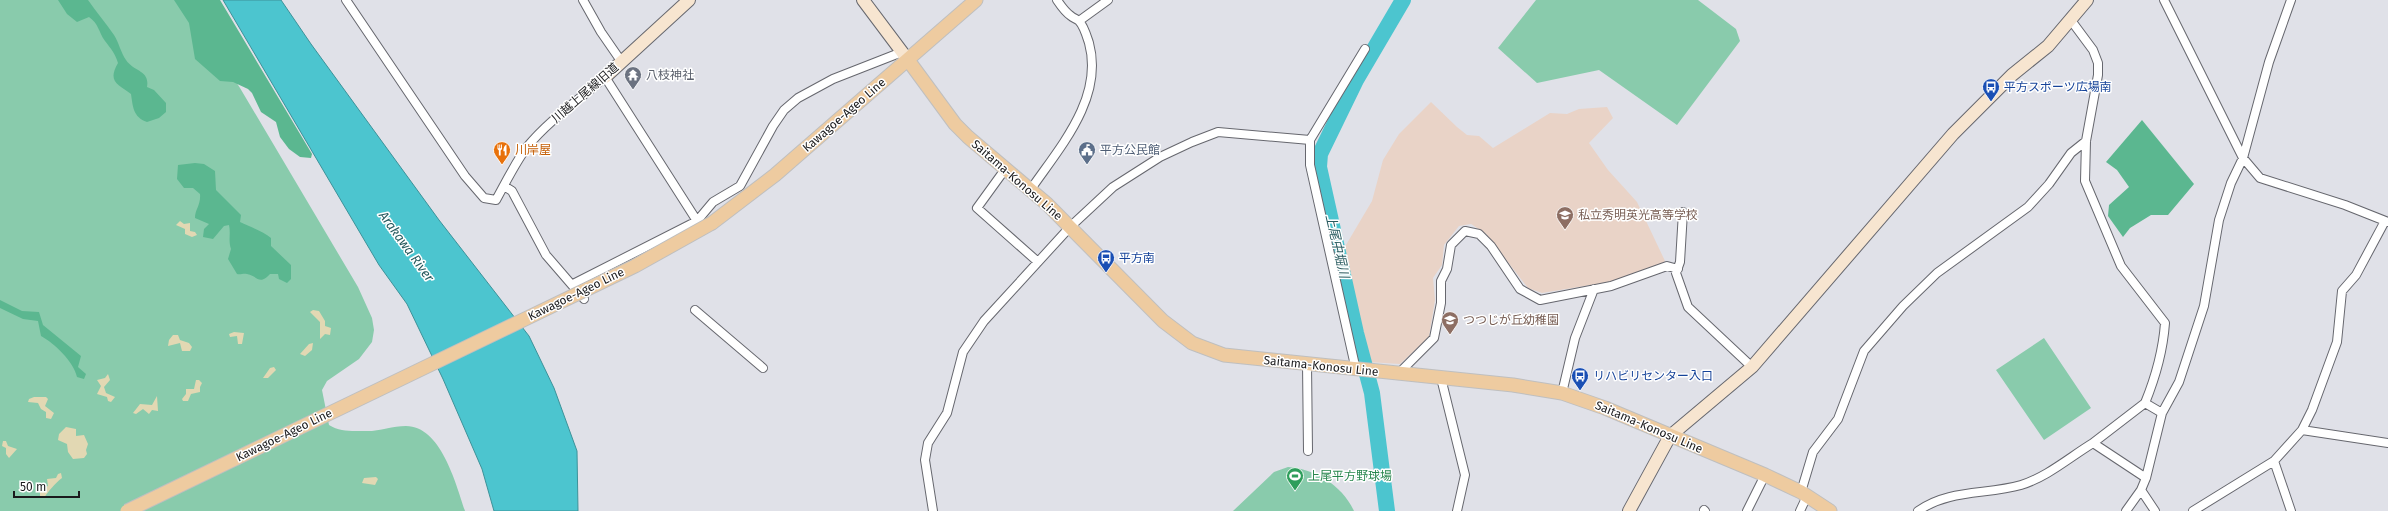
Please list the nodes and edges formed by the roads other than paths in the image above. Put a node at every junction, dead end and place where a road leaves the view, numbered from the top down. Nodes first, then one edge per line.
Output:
1 (346, 0) edge
2 (583, 0) edge
3 (689, 0) edge
4 (863, 0) edge
5 (976, 0) edge
6 (1057, 0) edge
7 (1108, 0) edge
8 (2087, 0) edge
9 (2164, 0) edge
10 (2291, 0) edge
11 (2070, 19) junction
12 (1079, 21) junction
13 (1364, 49) dead end
14 (905, 56) junction
15 (621, 62) junction
16 (604, 78) junction
17 (1310, 140) junction
18 (2086, 141) junction
19 (2242, 158) junction
20 (1006, 168) junction
21 (504, 186) junction
22 (1031, 189) junction
23 (1683, 212) dead end
24 (697, 220) junction
25 (2387, 221) edge
26 (1070, 227) junction
27 (1038, 262) junction
28 (1678, 269) junction
29 (573, 284) junction
30 (1594, 289) junction
31 (584, 299) dead end
32 (694, 310) dead end
33 (1307, 364) junction
34 (1752, 367) junction
35 (763, 368) dead end
36 (1363, 370) junction
37 (1398, 374) junction
38 (1441, 378) junction
39 (1562, 393) junction
40 (2145, 403) junction
41 (2162, 413) junction
42 (2302, 430) junction
43 (1670, 436) junction
44 (2093, 443) junction
45 (2388, 443) edge
46 (1308, 451) dead end
47 (2274, 460) junction
48 (1765, 475) junction
49 (2146, 478) junction
50 (2141, 490) junction
51 (1804, 494) junction
52 (127, 511) edge
53 (933, 511) edge
54 (1457, 511) edge
55 (1629, 511) edge
56 (1747, 511) edge
57 (1800, 511) edge
58 (1830, 511) edge
59 (1918, 511) edge
60 (2126, 511) edge
61 (2155, 511) edge
62 (2194, 511) edge
63 (2290, 511) edge

1 - 21 street, 川越上尾線旧道
2 - 15 street
3 - 15 street, 川越上尾線旧道
4 - 14 street
5 - 14 main road, Kawagoe-Ageo Line
6 - 12 street
7 - 12 street
8 - 11 street
9 - 19 street
10 - 19 street
11 - 18 street
11 - 34 street
12 - 22 street
13 - 17 street
14 - 20 main road, Saitama-Konosu Line
14 - 24 street
14 - 52 main road, Kawagoe-Ageo Line, bridge
15 - 16 street, 川越上尾線旧道
16 - 21 street, 川越上尾線旧道
16 - 24 street
17 - 26 street
17 - 36 street
18 - 40 street
18 - 51 street
19 - 25 street
19 - 41 street
20 - 22 main road, Saitama-Konosu Line
20 - 27 street
21 - 29 street
22 - 26 main road, Saitama-Konosu Line
23 - 28 street
24 - 29 street
25 - 42 street
26 - 27 street
26 - 33 main road, Saitama-Konosu Line
27 - 53 street
28 - 30 street
28 - 34 street
29 - 31 street
30 - 37 street
30 - 39 street
32 - 35 street
33 - 36 main road, Saitama-Konosu Line
33 - 46 street
34 - 43 street
36 - 37 main road, Saitama-Konosu Line
37 - 38 main road, Saitama-Konosu Line
38 - 39 main road, Saitama-Konosu Line
38 - 54 street
39 - 43 main road, Saitama-Konosu Line
40 - 41 street
40 - 44 street
41 - 49 street
42 - 45 street
42 - 47 street
43 - 48 main road, Saitama-Konosu Line
43 - 55 street
44 - 49 street
44 - 59 street
47 - 62 street
47 - 63 street
48 - 51 main road, Saitama-Konosu Line
48 - 56 street
49 - 50 street
50 - 60 street
50 - 61 street
51 - 57 street
51 - 58 main road, Saitama-Konosu Line

